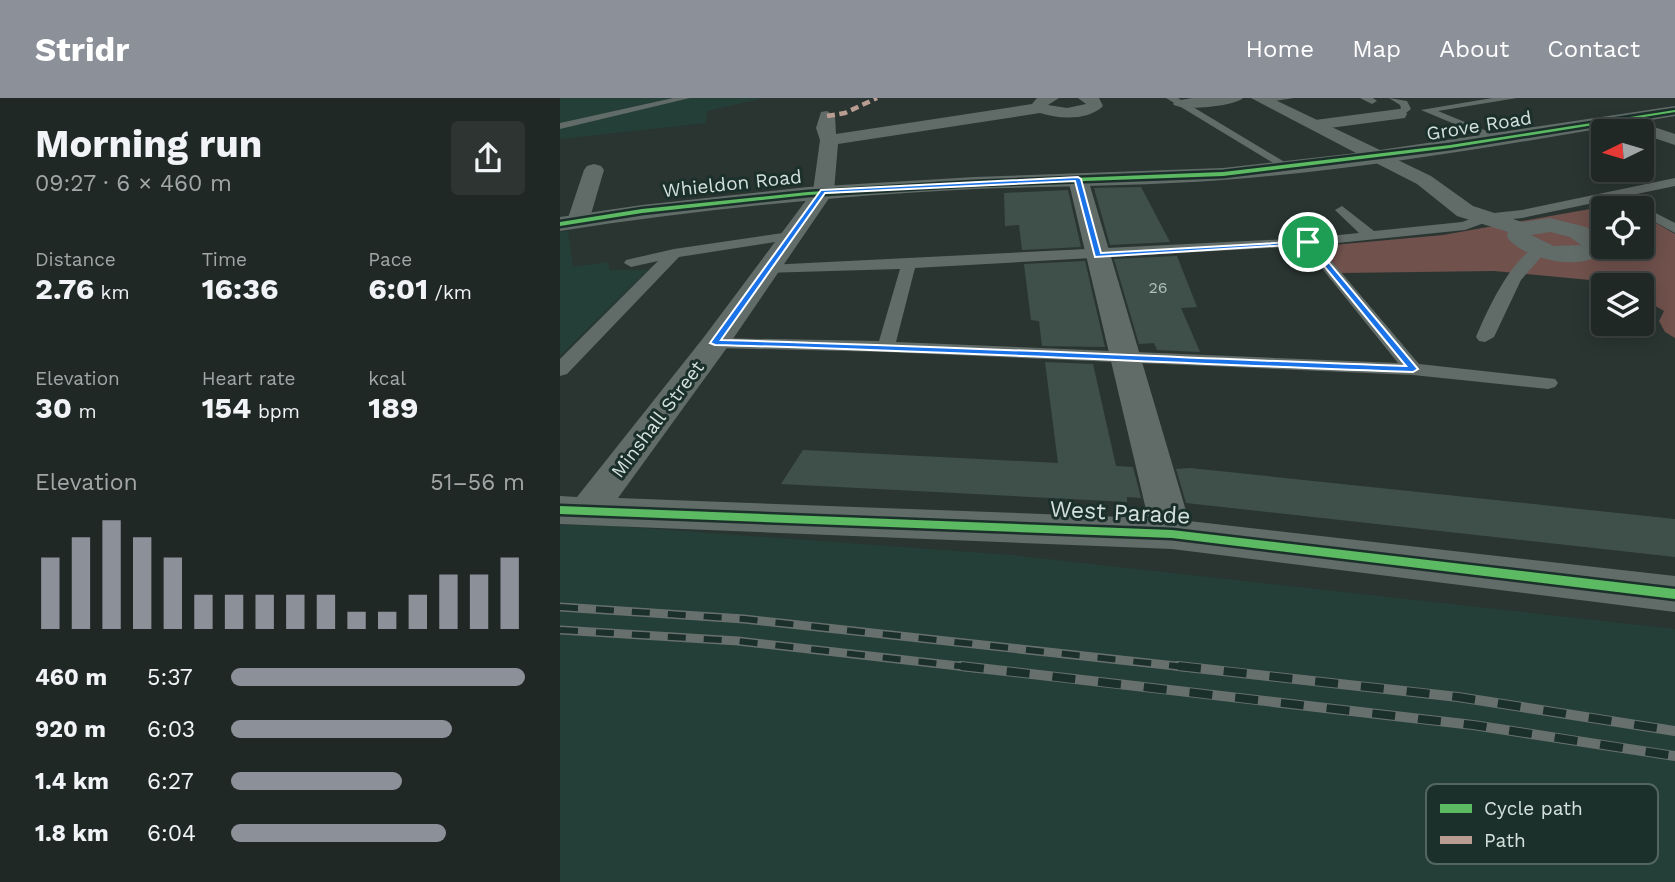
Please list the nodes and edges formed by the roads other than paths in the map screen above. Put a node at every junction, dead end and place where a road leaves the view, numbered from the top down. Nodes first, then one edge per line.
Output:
1 (685, 98) edge
2 (1086, 98) edge
3 (1236, 98) edge
4 (1289, 98) edge
5 (1511, 98) edge
6 (1262, 99) edge
7 (1176, 101) edge
8 (1046, 103) edge
9 (1397, 106) edge
10 (1675, 111) edge
11 (827, 116) dead end
12 (1624, 119) edge
13 (1315, 125) junction
14 (1591, 125) edge
15 (560, 126) edge
16 (1654, 133) edge
17 (829, 140) junction
18 (1500, 140) junction
19 (1675, 140) edge
20 (1379, 157) junction
21 (1287, 167) junction
22 (594, 170) dead end
23 (1078, 179) junction
24 (1675, 182) edge
25 (823, 191) junction
26 (1616, 196) edge
27 (1591, 201) edge
28 (1342, 210) dead end
29 (1654, 217) edge
30 (1484, 218) junction
31 (569, 222) edge
32 (1521, 229) junction
33 (1675, 229) edge
34 (1370, 235) junction
35 (790, 236) junction
36 (1308, 242) junction
37 (1541, 249) junction
38 (674, 253) junction
39 (1098, 255) junction
40 (631, 263) dead end
41 (908, 265) junction
42 (768, 270) junction
43 (1485, 337) dead end
44 (715, 343) junction
45 (886, 347) junction
46 (1126, 359) junction
47 (1413, 369) junction
48 (560, 370) edge
49 (1548, 383) dead end
50 (574, 510) edge
51 (1172, 534) junction
52 (1675, 594) edge

1 - 15 lane
2 - 8 street
3 - 7 street
4 - 6 lane
5 - 18 lane
6 - 13 street
7 - 21 lane
8 - 17 street
9 - 13 street
10 - 12 street, Grove Road
11 - 17 street
13 - 20 street
14 - 18 street, Grove Road
16 - 19 street
17 - 25 street
18 - 20 street, Grove Road
20 - 21 street, Grove Road
20 - 30 street
21 - 23 street, Whieldon Road
22 - 31 street
23 - 25 street, Whieldon Road
23 - 39 street
24 - 26 lane
25 - 31 street, Whieldon Road
25 - 35 street, Minshall Street
27 - 30 lane
28 - 34 lane
29 - 33 lane
30 - 32 street
30 - 34 lane
32 - 37 street
32 - 37 street
34 - 36 lane
35 - 38 lane
35 - 42 street, Minshall Street
36 - 39 lane
36 - 47 lane
37 - 43 lane
38 - 40 lane
38 - 48 lane
39 - 41 lane
39 - 46 street
41 - 42 lane
41 - 45 lane
42 - 44 street, Minshall Street
44 - 45 lane
44 - 50 street, Minshall Street
45 - 46 lane
46 - 47 lane
46 - 51 street
47 - 49 lane
50 - 51 street, West Parade
51 - 52 street, West Parade

